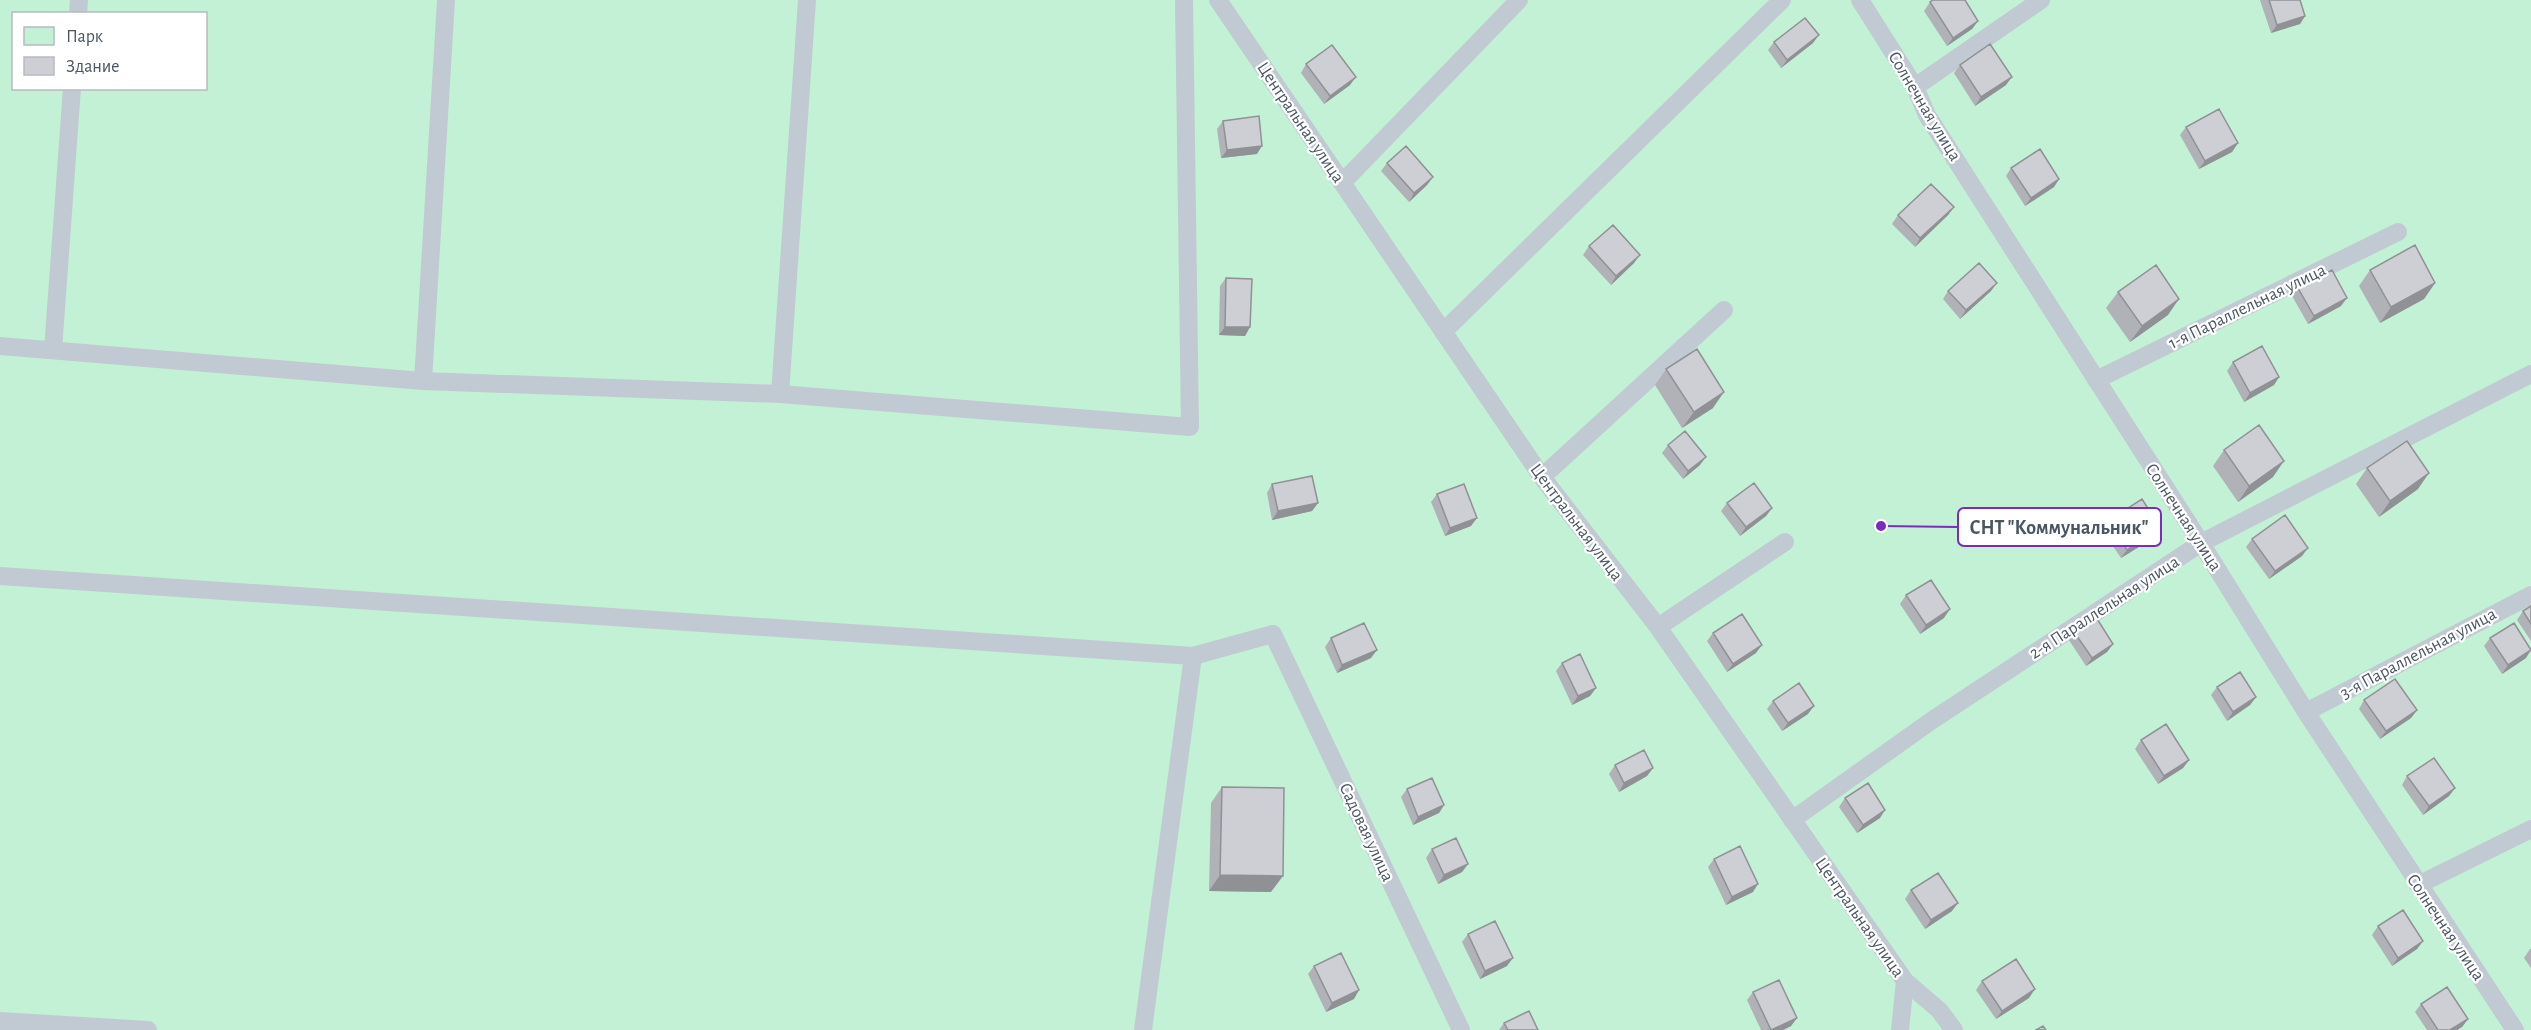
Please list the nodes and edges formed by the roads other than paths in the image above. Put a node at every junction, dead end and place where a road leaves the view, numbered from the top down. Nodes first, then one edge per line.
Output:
1 (447, 0) edge
2 (807, 0) edge
3 (1184, 0) edge
4 (1218, 0) edge
5 (1519, 0) edge
6 (1782, 0) edge
7 (1860, 0) edge
8 (2041, 0) edge
9 (1915, 87) junction
10 (72, 90) edge
11 (1342, 183) junction
12 (2398, 232) dead end
13 (1724, 309) dead end
14 (1443, 332) junction
15 (0, 346) edge
16 (53, 350) junction
17 (2531, 374) edge
18 (2096, 380) junction
19 (423, 381) junction
20 (780, 394) junction
21 (1542, 477) junction
22 (1785, 542) dead end
23 (2202, 543) junction
24 (0, 576) edge
25 (2531, 595) edge
26 (1658, 627) junction
27 (1193, 656) junction
28 (2306, 712) junction
29 (1792, 820) junction
30 (2531, 829) edge
31 (2418, 885) junction
32 (1905, 981) junction
33 (0, 1021) edge
34 (148, 1030) edge
35 (1143, 1030) edge
36 (1461, 1030) edge
37 (1900, 1030) edge
38 (1954, 1030) edge
39 (2515, 1030) edge

1 - 19 lane
2 - 20 lane
3 - 20 lane
4 - 11 lane, Центральная улица
5 - 11 lane
6 - 14 lane
7 - 9 lane, Солнечная улица
8 - 9 lane
9 - 18 lane, Солнечная улица
10 - 16 lane
11 - 14 lane, Центральная улица
12 - 18 lane, 1-я Параллельная улица
13 - 21 lane
14 - 21 lane, Центральная улица
15 - 16 lane
16 - 19 lane
17 - 23 lane, 2-я Параллельная улица
18 - 23 lane, Солнечная улица
19 - 20 lane
21 - 26 lane, Центральная улица
22 - 26 lane
23 - 28 lane, Солнечная улица
23 - 29 lane, 2-я Параллельная улица
24 - 27 lane
25 - 28 lane, 3-я Параллельная улица
26 - 29 lane, Центральная улица
27 - 35 lane
27 - 36 lane, Садовая улица
28 - 31 lane, Солнечная улица
29 - 32 lane, Центральная улица
30 - 31 lane
31 - 39 lane, Солнечная улица
32 - 37 lane
32 - 38 lane, Центральная улица
33 - 34 lane

